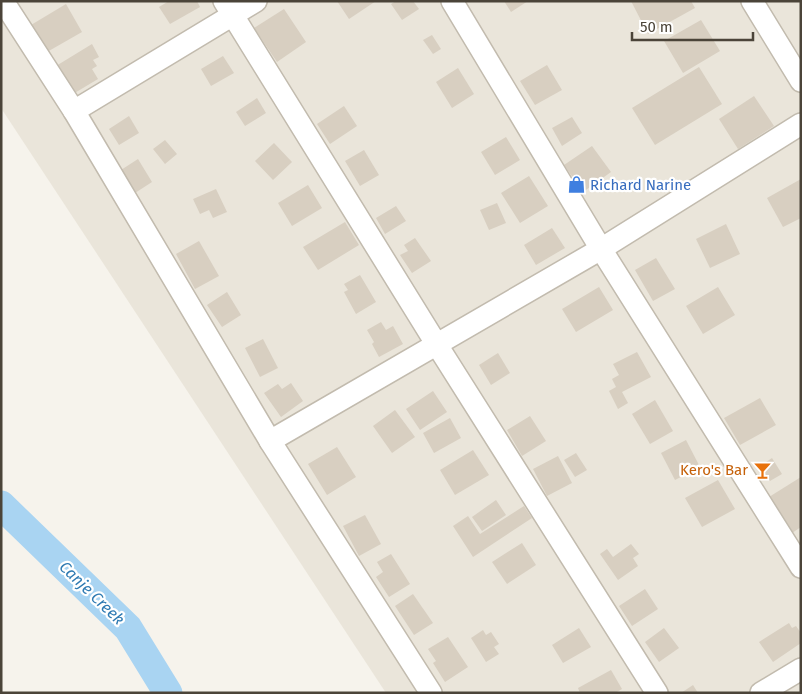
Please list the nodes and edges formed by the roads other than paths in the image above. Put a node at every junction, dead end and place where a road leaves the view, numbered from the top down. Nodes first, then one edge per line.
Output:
1 (3, 1) edge
2 (256, 1) edge
3 (452, 1) edge
4 (752, 1) edge
5 (229, 9) edge
6 (801, 81) edge
7 (74, 111) junction
8 (801, 124) edge
9 (601, 249) junction
10 (437, 345) junction
11 (270, 441) junction
12 (801, 567) edge
13 (801, 669) edge
14 (431, 693) edge
15 (657, 693) edge
16 (760, 693) edge

1 - 7 street
2 - 5 street
3 - 9 street
4 - 6 street
5 - 7 street
5 - 10 street
7 - 11 street
8 - 9 street
9 - 10 street
9 - 12 street
10 - 11 street
10 - 15 street
11 - 14 street
13 - 16 street

